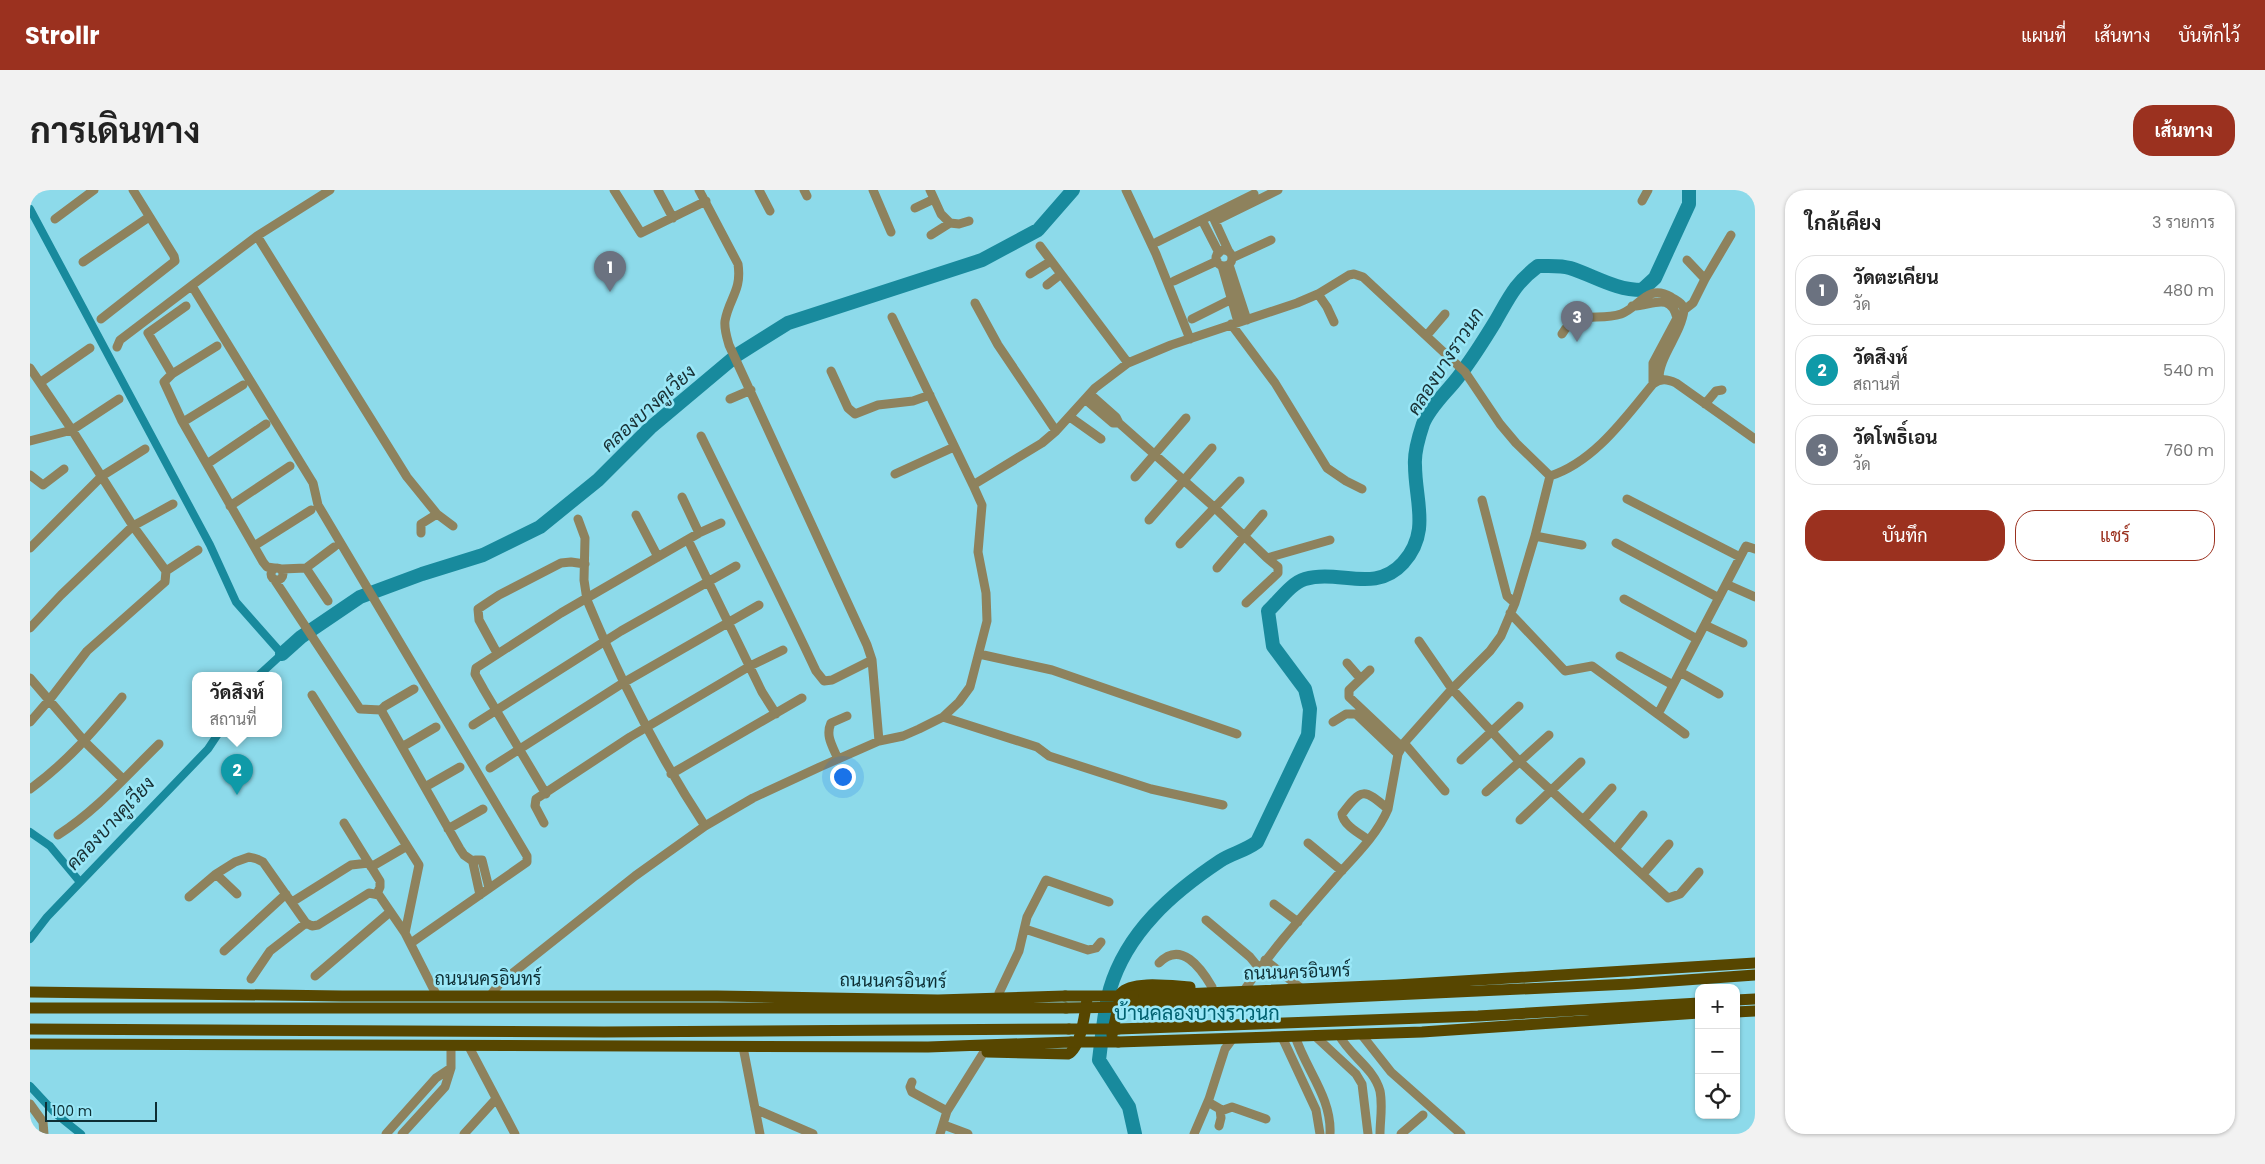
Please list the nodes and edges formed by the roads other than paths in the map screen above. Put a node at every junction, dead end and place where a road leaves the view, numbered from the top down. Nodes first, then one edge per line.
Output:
1 (94, 190) edge
2 (133, 190) edge
3 (330, 190) edge
4 (658, 190) edge
5 (699, 190) edge
6 (759, 190) edge
7 (873, 190) edge
8 (930, 190) edge
9 (1126, 190) edge
10 (1278, 190) edge
11 (1648, 190) edge
12 (615, 191) edge
13 (1255, 195) edge
14 (934, 199) junction
15 (706, 201) junction
16 (1642, 201) dead end
17 (915, 208) dead end
18 (770, 211) dead end
19 (150, 217) junction
20 (673, 218) junction
21 (1213, 218) junction
22 (55, 219) dead end
23 (1202, 220) junction
24 (969, 221) dead end
25 (950, 223) junction
26 (891, 232) dead end
27 (931, 235) dead end
28 (1731, 235) dead end
29 (257, 236) junction
30 (1271, 240) dead end
31 (1157, 242) dead end
32 (1040, 246) dead end
33 (1225, 259) junction
34 (1052, 260) junction
35 (1687, 260) dead end
36 (83, 262) dead end
37 (1030, 274) dead end
38 (1061, 274) junction
39 (1705, 279) junction
40 (1174, 281) dead end
41 (1047, 285) dead end
42 (192, 286) junction
43 (1318, 294) junction
44 (1235, 297) junction
45 (975, 303) dead end
46 (186, 306) dead end
47 (1632, 306) junction
48 (1684, 310) junction
49 (1445, 314) dead end
50 (892, 317) dead end
51 (101, 319) dead end
52 (1192, 319) dead end
53 (1239, 322) junction
54 (1334, 322) dead end
55 (1562, 334) dead end
56 (1427, 336) junction
57 (1190, 339) junction
58 (217, 346) dead end
59 (117, 347) dead end
60 (90, 348) dead end
61 (1128, 363) junction
62 (30, 368) edge
63 (831, 371) dead end
64 (172, 374) junction
65 (41, 382) junction
66 (1656, 382) junction
67 (243, 385) dead end
68 (751, 390) junction
69 (1722, 390) dead end
70 (930, 395) junction
71 (1088, 397) junction
72 (119, 399) dead end
73 (730, 399) dead end
74 (1705, 404) junction
75 (1070, 417) junction
76 (1186, 418) dead end
77 (183, 422) junction
78 (266, 424) dead end
79 (72, 430) junction
80 (1056, 431) junction
81 (701, 436) dead end
82 (1101, 439) dead end
83 (1755, 440) edge
84 (30, 442) edge
85 (954, 446) junction
86 (1212, 448) dead end
87 (145, 449) dead end
88 (1155, 454) junction
89 (207, 464) junction
90 (290, 466) dead end
91 (64, 469) dead end
92 (895, 474) dead end
93 (30, 475) edge
94 (102, 476) junction
95 (1550, 476) junction
96 (1135, 477) dead end
97 (1184, 480) junction
98 (1240, 481) dead end
99 (973, 485) junction
100 (1362, 489) dead end
101 (682, 497) dead end
102 (1627, 499) dead end
103 (1482, 500) dead end
104 (173, 504) dead end
105 (230, 506) junction
106 (1214, 507) junction
107 (310, 510) dead end
108 (437, 514) junction
109 (1263, 514) dead end
110 (636, 515) dead end
111 (578, 519) dead end
112 (1149, 520) dead end
113 (721, 524) dead end
114 (133, 526) junction
115 (454, 526) dead end
116 (421, 533) dead end
117 (699, 534) junction
118 (1245, 535) junction
119 (1536, 536) junction
120 (688, 540) junction
121 (1330, 540) dead end
122 (1616, 543) dead end
123 (1180, 544) dead end
124 (1582, 544) dead end
125 (254, 546) junction
126 (334, 547) dead end
127 (30, 548) edge
128 (1755, 549) edge
129 (198, 550) dead end
130 (658, 557) junction
131 (1740, 557) junction
132 (1267, 558) junction
133 (585, 564) junction
134 (736, 566) dead end
135 (306, 568) junction
136 (1217, 568) dead end
137 (278, 569) junction
138 (166, 571) junction
139 (708, 580) junction
140 (1726, 584) junction
141 (1755, 596) edge
142 (1719, 598) junction
143 (1624, 599) dead end
144 (587, 600) junction
145 (328, 601) dead end
146 (1246, 603) dead end
147 (1515, 603) junction
148 (759, 605) dead end
149 (1510, 613) junction
150 (729, 622) junction
151 (1704, 625) junction
152 (30, 628) edge
153 (1697, 639) junction
154 (1419, 641) dead end
155 (604, 642) junction
156 (1743, 644) dead end
157 (783, 650) dead end
158 (497, 653) junction
159 (979, 654) junction
160 (1620, 656) dead end
161 (872, 660) junction
162 (1347, 663) dead end
163 (750, 666) junction
164 (1370, 670) dead end
165 (1680, 672) junction
166 (30, 678) edge
167 (1360, 678) junction
168 (623, 683) junction
169 (1673, 685) junction
170 (414, 689) dead end
171 (1452, 689) junction
172 (1719, 694) dead end
173 (312, 695) dead end
174 (122, 697) dead end
175 (802, 698) dead end
176 (50, 700) junction
177 (1520, 706) dead end
178 (496, 709) junction
179 (381, 710) junction
180 (776, 714) junction
181 (1658, 714) junction
182 (847, 716) dead end
183 (943, 717) junction
184 (30, 722) edge
185 (1333, 722) dead end
186 (473, 725) dead end
187 (436, 727) dead end
188 (645, 728) junction
189 (1492, 732) junction
190 (1237, 734) dead end
191 (1685, 734) dead end
192 (1548, 735) dead end
193 (879, 740) junction
194 (85, 742) junction
195 (159, 744) dead end
196 (402, 747) junction
197 (1401, 748) junction
198 (521, 750) junction
199 (838, 759) junction
200 (1461, 760) dead end
201 (1520, 762) junction
202 (1581, 762) dead end
203 (460, 767) dead end
204 (490, 768) dead end
205 (671, 774) junction
206 (123, 779) junction
207 (425, 787) junction
208 (1612, 788) dead end
209 (30, 789) edge
210 (1551, 789) junction
211 (1445, 791) dead end
212 (1486, 792) dead end
213 (546, 794) junction
214 (1223, 805) dead end
215 (483, 809) dead end
216 (1388, 810) junction
217 (1643, 815) dead end
218 (1520, 820) dead end
219 (1583, 820) junction
220 (544, 823) dead end
221 (344, 824) dead end
222 (705, 826) junction
223 (448, 829) junction
224 (58, 835) dead end
225 (1369, 840) junction
226 (1308, 843) dead end
227 (1669, 844) dead end
228 (407, 846) junction
229 (1616, 848) junction
230 (474, 862) junction
231 (370, 865) junction
232 (1342, 871) junction
233 (1699, 872) dead end
234 (216, 874) junction
235 (1643, 874) junction
236 (489, 888) junction
237 (237, 894) dead end
238 (377, 894) junction
239 (480, 895) junction
240 (189, 897) dead end
241 (289, 898) junction
242 (1110, 902) dead end
243 (1274, 904) dead end
244 (390, 912) junction
245 (1206, 920) dead end
246 (1298, 922) junction
247 (306, 923) junction
248 (1025, 929) junction
249 (405, 933) junction
250 (1100, 942) dead end
251 (411, 943) junction
252 (224, 951) dead end
253 (1265, 960) junction
254 (1159, 963) dead end
255 (1755, 963) edge
256 (1260, 968) junction
257 (1625, 971) junction
258 (1755, 975) edge
259 (315, 976) dead end
260 (1722, 978) junction
261 (251, 979) dead end
262 (1212, 987) junction
263 (1302, 989) junction
264 (30, 992) edge
265 (1241, 992) junction
266 (999, 993) junction
267 (342, 996) junction
268 (437, 996) junction
269 (490, 996) junction
270 (1755, 999) edge
271 (938, 1000) junction
272 (1740, 1000) edge
273 (1133, 1002) junction
274 (1695, 1003) edge
275 (30, 1008) edge
276 (270, 1009) junction
277 (1755, 1011) edge
278 (1740, 1012) edge
279 (1695, 1013) edge
280 (30, 1029) edge
281 (333, 1030) junction
282 (1361, 1034) junction
283 (1339, 1035) junction
284 (1295, 1036) junction
285 (1316, 1036) junction
286 (1282, 1037) junction
287 (1221, 1038) junction
288 (1233, 1038) junction
289 (30, 1044) edge
290 (451, 1045) junction
291 (468, 1045) junction
292 (420, 1046) junction
293 (743, 1047) junction
294 (928, 1047) junction
295 (984, 1052) junction
296 (1358, 1060) junction
297 (1348, 1067) junction
298 (451, 1068) junction
299 (912, 1082) dead end
300 (421, 1095) junction
301 (1322, 1095) junction
302 (495, 1100) junction
303 (1312, 1100) junction
304 (1208, 1102) junction
305 (430, 1103) junction
306 (30, 1104) edge
307 (756, 1109) junction
308 (948, 1110) junction
309 (1221, 1111) junction
310 (1423, 1115) dead end
311 (1266, 1119) dead end
312 (1366, 1122) junction
313 (1380, 1122) junction
314 (394, 1124) junction
315 (944, 1124) junction
316 (1219, 1126) dead end
317 (403, 1133) edge
318 (44, 1134) edge
319 (386, 1134) edge
320 (464, 1134) edge
321 (515, 1134) edge
322 (760, 1134) edge
323 (813, 1134) edge
324 (940, 1134) edge
325 (968, 1134) edge
326 (1194, 1134) edge
327 (1320, 1134) edge
328 (1330, 1134) edge
329 (1368, 1134) edge
330 (1380, 1134) edge
331 (1401, 1134) edge
332 (1461, 1134) edge

1 - 22 street
2 - 19 street
3 - 29 street
4 - 20 street
5 - 15 street
6 - 18 street
7 - 26 street
8 - 14 street
9 - 57 street
10 - 13 street
11 - 16 street
12 - 20 street
13 - 21 street
14 - 17 street
14 - 25 street
15 - 20 street
15 - 68 street
19 - 36 street
19 - 51 street
21 - 23 street
21 - 33 street
23 - 31 street
23 - 33 street
24 - 25 street
25 - 27 street
28 - 39 street
29 - 42 street
29 - 108 street
30 - 33 street
32 - 34 street
33 - 40 street
33 - 44 street
34 - 37 street
34 - 38 street
35 - 39 street
38 - 41 street
38 - 61 street
39 - 48 street
42 - 59 street
42 - 236 street
43 - 53 street
43 - 54 street
43 - 56 street
44 - 52 street
44 - 53 street
45 - 80 street
46 - 64 street
47 - 48 street
47 - 55 street
47 - 66 street
48 - 66 street
49 - 56 street
50 - 70 street
53 - 57 street
53 - 100 street
56 - 95 street
57 - 61 street
58 - 64 street
60 - 65 street
61 - 71 street
62 - 65 street
63 - 70 street
64 - 77 street
65 - 79 street
66 - 74 street
66 - 95 street
67 - 77 street
68 - 73 street
68 - 161 street
69 - 74 street
70 - 85 street
71 - 75 street
71 - 88 street
72 - 79 street
74 - 83 street
75 - 80 street
75 - 82 street
76 - 88 street
77 - 89 street
78 - 89 street
79 - 84 street
79 - 94 street
80 - 99 street
81 - 161 street
85 - 92 street
85 - 99 street
86 - 97 street
87 - 94 street
88 - 96 street
88 - 97 street
89 - 105 street
90 - 105 street
91 - 93 street
94 - 114 street
94 - 127 street
95 - 119 street
97 - 106 street
97 - 112 street
98 - 106 street
99 - 159 street
101 - 117 street
102 - 131 street
103 - 147 street
104 - 114 street
105 - 125 street
106 - 118 street
106 - 123 street
107 - 125 street
108 - 115 street
108 - 116 street
109 - 118 street
110 - 130 street
111 - 133 street
113 - 117 street
114 - 138 street
114 - 152 street
117 - 120 street
118 - 132 street
118 - 136 street
119 - 124 street
119 - 147 street
120 - 130 street
120 - 139 street
121 - 132 street
122 - 142 street
125 - 137 street
126 - 135 street
128 - 131 street
129 - 138 street
130 - 144 street
131 - 140 street
132 - 146 street
133 - 144 street
133 - 158 street
134 - 139 street
135 - 137 street
135 - 145 street
137 - 179 street
138 - 176 street
139 - 150 street
139 - 155 street
140 - 141 street
140 - 142 street
142 - 151 street
143 - 153 street
144 - 155 street
144 - 158 street
147 - 149 street
148 - 150 street
149 - 171 street
149 - 181 street
150 - 163 street
150 - 168 street
151 - 153 street
151 - 156 street
153 - 165 street
154 - 171 street
155 - 168 street
155 - 178 street
157 - 163 street
158 - 178 street
159 - 183 street
159 - 190 street
160 - 169 street
161 - 193 street
162 - 167 street
163 - 180 street
163 - 188 street
164 - 167 street
165 - 169 street
165 - 172 street
166 - 176 street
167 - 197 street
168 - 188 street
168 - 198 street
169 - 181 street
170 - 179 street
171 - 189 street
171 - 197 street
173 - 228 street
174 - 194 street
175 - 180 street
176 - 184 street
176 - 194 street
177 - 189 street
178 - 186 street
178 - 198 street
179 - 196 street
180 - 205 street
181 - 191 street
182 - 199 street
183 - 193 street
183 - 214 street
185 - 197 street
187 - 196 street
188 - 205 street
188 - 213 street
189 - 200 street
189 - 201 street
192 - 201 street
193 - 199 street
194 - 206 street
194 - 209 street
195 - 206 street
196 - 207 street
197 - 211 street
197 - 216 street
198 - 204 street
198 - 213 street
199 - 222 street
201 - 210 street
201 - 212 street
202 - 210 street
203 - 207 street
205 - 222 street
206 - 224 street
207 - 223 street
208 - 219 street
210 - 218 street
210 - 219 street
213 - 220 street
215 - 223 street
216 - 225 street
216 - 225 street
217 - 229 street
219 - 229 street
221 - 231 street
222 - 269 street
223 - 230 street
225 - 232 street
226 - 232 street
227 - 235 street
228 - 231 street
228 - 249 street
229 - 235 street
230 - 236 street
230 - 239 street
231 - 238 street
231 - 241 street
232 - 246 street
233 - 235 street
234 - 237 street
234 - 240 street
234 - 241 street
236 - 239 street
238 - 244 street
238 - 247 street
239 - 251 street
241 - 247 street
241 - 252 street
242 - 248 street
243 - 246 street
244 - 249 street
244 - 259 street
245 - 256 street
246 - 253 street
247 - 261 street
248 - 250 street
248 - 266 street
249 - 251 street
251 - 268 street
253 - 256 street
253 - 263 street
254 - 262 street
255 - 257 main road, ถนนนครอินทร์
256 - 265 street
257 - 260 main road
257 - 263 main road, ถนนนครอินทร์
258 - 260 main road, ถนนนครอินทร์
260 - 273 main road, ถนนนครอินทร์
262 - 265 main road
262 - 287 main road
263 - 265 main road, ถนนนครอินทร์
264 - 267 main road, ถนนนครอินทร์
265 - 273 main road, ถนนนครอินทร์
266 - 271 main road
266 - 295 main road
267 - 268 main road, ถนนนครอินทร์
267 - 276 main road
268 - 269 main road, ถนนนครอินทร์
269 - 271 main road, ถนนนครอินทร์
270 - 272 main road
271 - 273 main road, ถนนนครอินทร์, bridge
273 - 276 main road, ถนนนครอินทร์, bridge
274 - 281 main road, bridge
275 - 276 main road, ถนนนครอินทร์
277 - 278 main road
279 - 282 main road
280 - 281 main road
281 - 292 main road
282 - 283 main road
282 - 332 street
283 - 285 main road
283 - 296 street
284 - 285 main road
284 - 286 main road
284 - 301 street
285 - 297 street
286 - 288 main road
286 - 303 street
287 - 288 main road
287 - 294 main road, bridge
288 - 304 street
289 - 292 main road
290 - 291 main road
290 - 292 main road
290 - 298 street
291 - 293 main road
291 - 302 street
293 - 294 main road
293 - 307 street
294 - 295 main road
295 - 308 street
296 - 297 street
296 - 313 street
297 - 312 street
298 - 300 street
298 - 305 street
299 - 308 street
300 - 305 street
300 - 314 street
301 - 303 street
301 - 328 street
302 - 320 street
302 - 321 street
303 - 327 street
304 - 309 street
304 - 326 street
305 - 317 street
306 - 318 street
307 - 322 street
307 - 323 street
308 - 315 street
309 - 311 street
309 - 316 street
310 - 331 street
312 - 313 street
312 - 329 street
313 - 330 street
314 - 317 street
314 - 319 street
315 - 324 street
315 - 325 street

